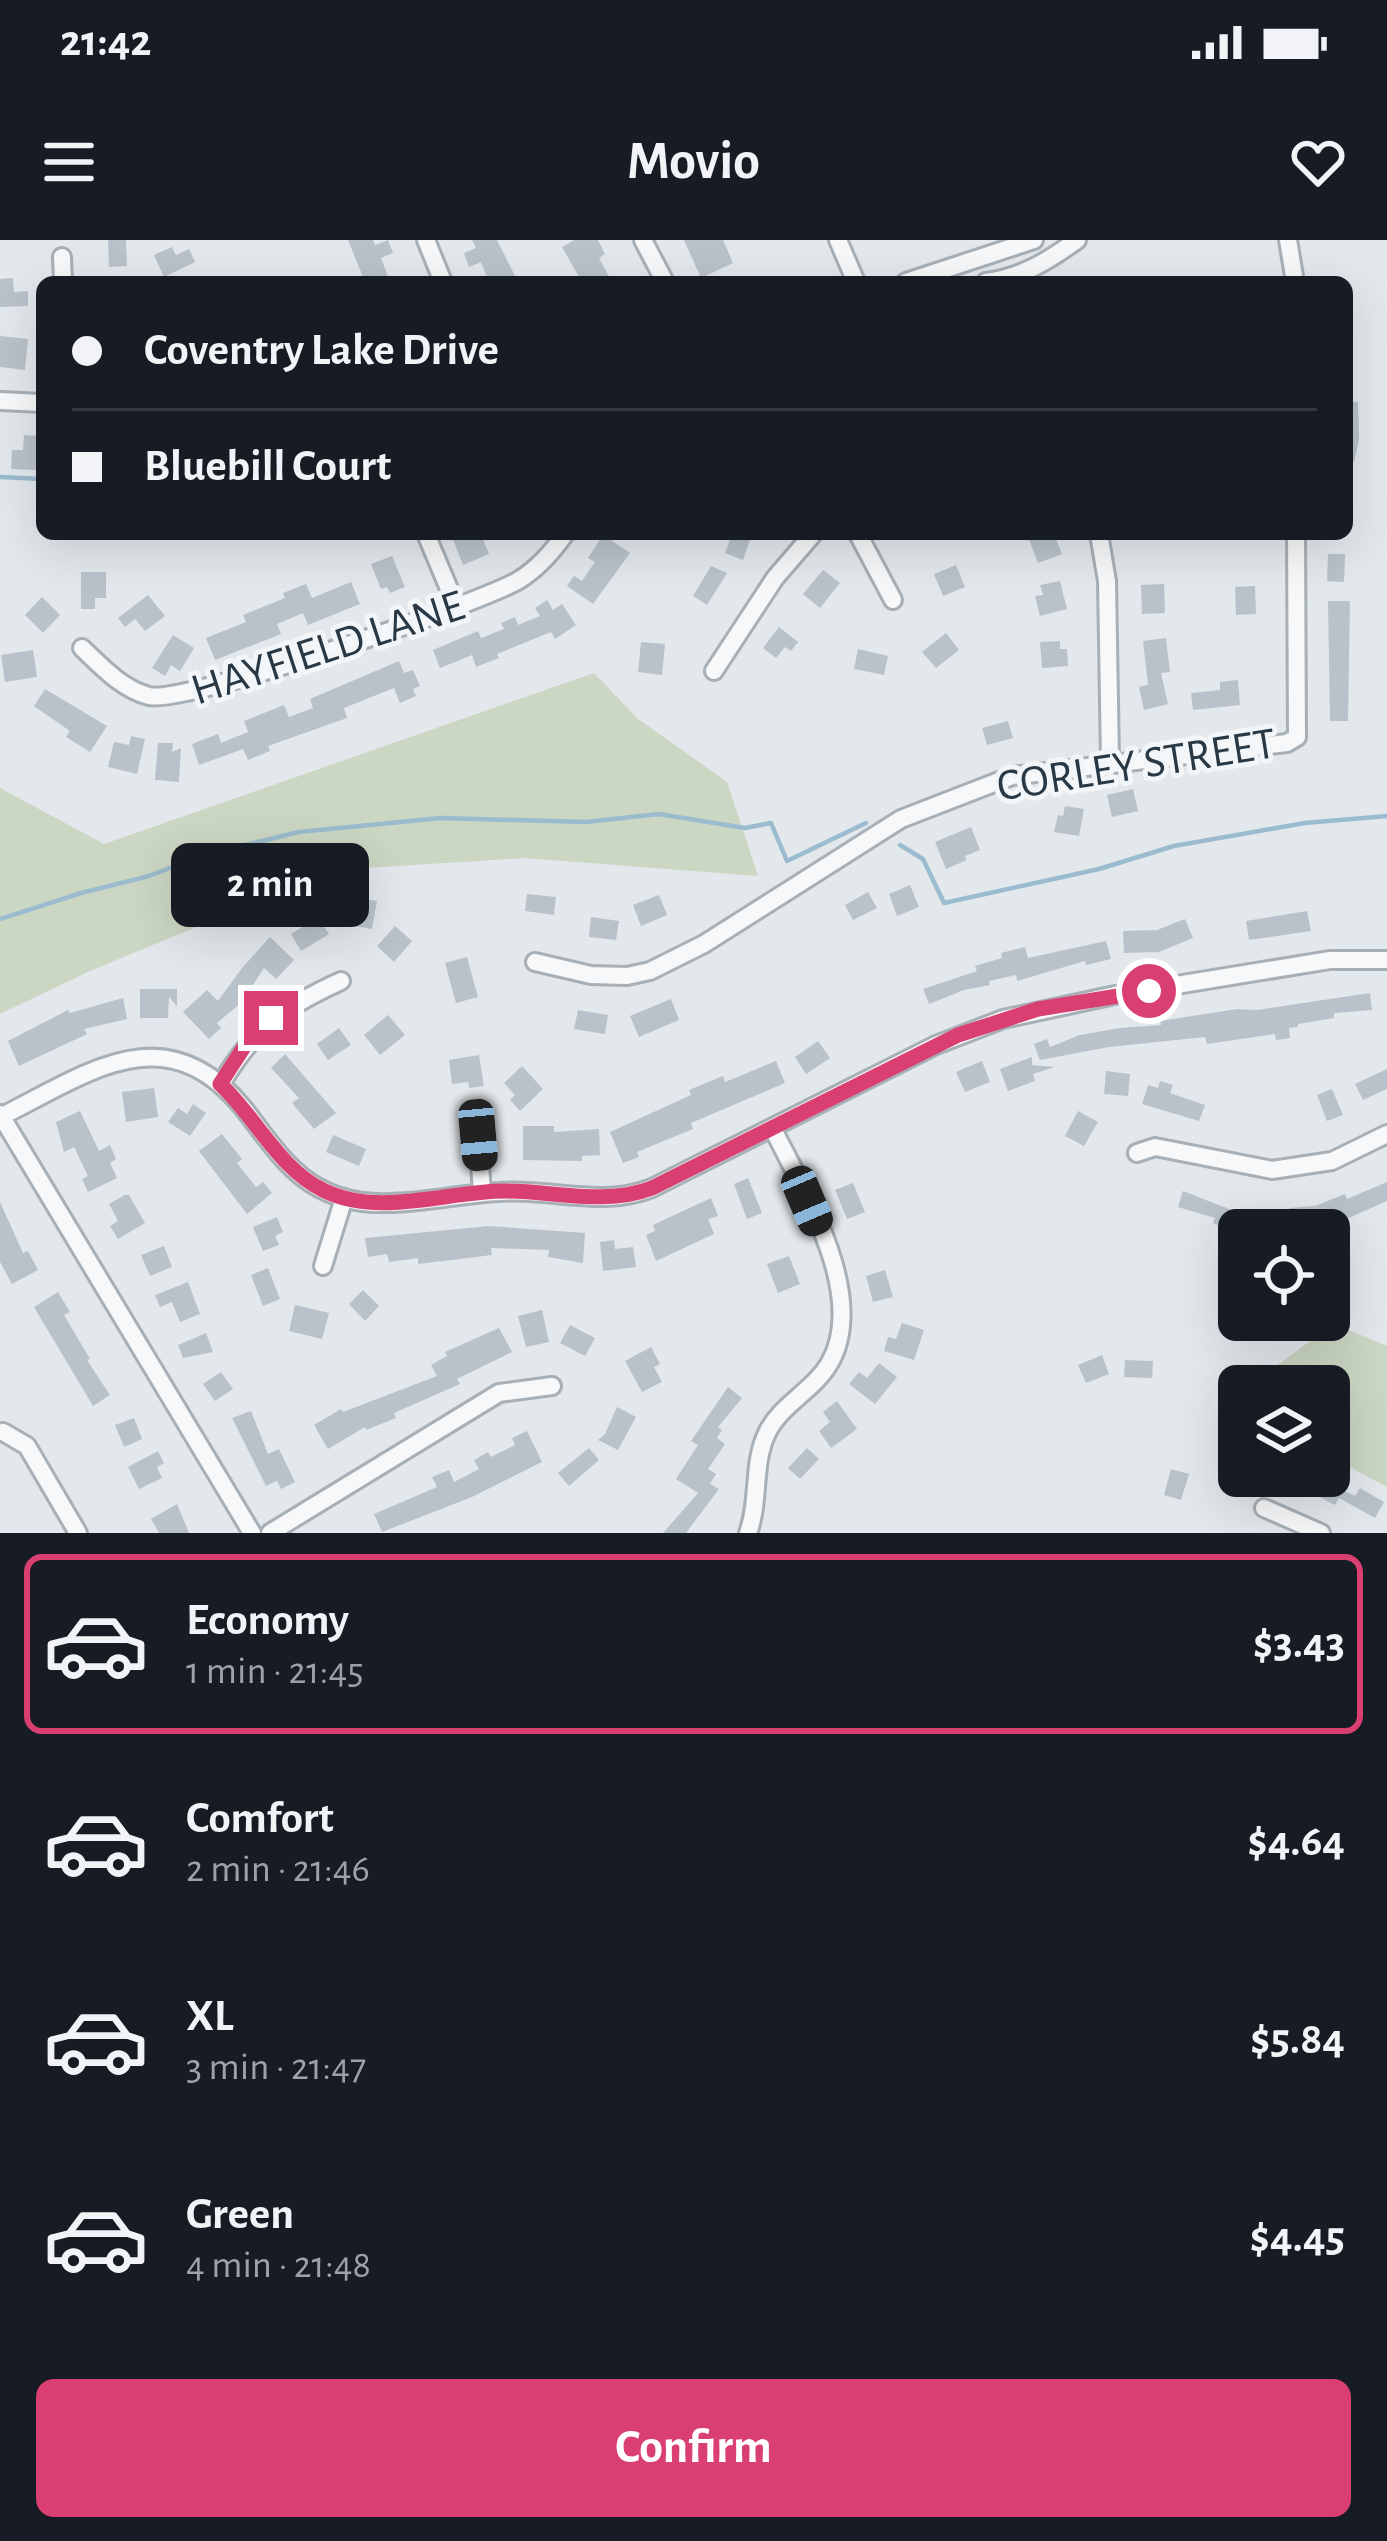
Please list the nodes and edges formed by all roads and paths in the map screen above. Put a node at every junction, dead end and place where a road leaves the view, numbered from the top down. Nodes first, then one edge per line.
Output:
1 (426, 240) edge
2 (643, 240) edge
3 (838, 240) edge
4 (1034, 240) edge
5 (1077, 240) edge
6 (1288, 240) edge
7 (62, 257) dead end
8 (63, 276) edge
9 (440, 276) edge
10 (662, 276) edge
11 (853, 276) edge
12 (924, 276) edge
13 (1009, 276) edge
14 (1293, 276) edge
15 (0, 401) edge
16 (36, 403) edge
17 (428, 540) edge
18 (559, 540) edge
19 (808, 540) edge
20 (861, 540) edge
21 (1100, 540) edge
22 (1296, 540) edge
23 (893, 600) dead end
24 (457, 608) junction
25 (82, 648) dead end
26 (715, 670) dead end
27 (1110, 761) junction
28 (1387, 960) edge
29 (536, 962) dead end
30 (341, 981) dead end
31 (220, 1084) junction
32 (1, 1115) edge
33 (773, 1129) junction
34 (1387, 1134) edge
35 (478, 1135) dead end
36 (1137, 1153) dead end
37 (482, 1193) junction
38 (344, 1198) junction
39 (323, 1266) dead end
40 (551, 1385) dead end
41 (3, 1432) dead end
42 (1264, 1508) dead end
43 (78, 1533) edge
44 (252, 1533) edge
45 (270, 1533) edge
46 (748, 1533) edge
47 (1321, 1533) edge

1 - 9 street
2 - 10 street
3 - 11 street
4 - 12 street
5 - 13 street
6 - 14 street
7 - 8 street
15 - 16 street
17 - 24 street
18 - 24 street, HAYFIELD LANE
19 - 26 street
20 - 23 street
21 - 27 street
22 - 27 street, CORLEY STREET
24 - 25 street, HAYFIELD LANE
27 - 29 street, CORLEY STREET
28 - 33 street
30 - 31 street
31 - 32 street
31 - 38 street
32 - 44 street
33 - 37 street
33 - 46 street
34 - 36 street
35 - 37 street
37 - 38 street
38 - 39 street
40 - 45 street
41 - 43 street
42 - 47 street

